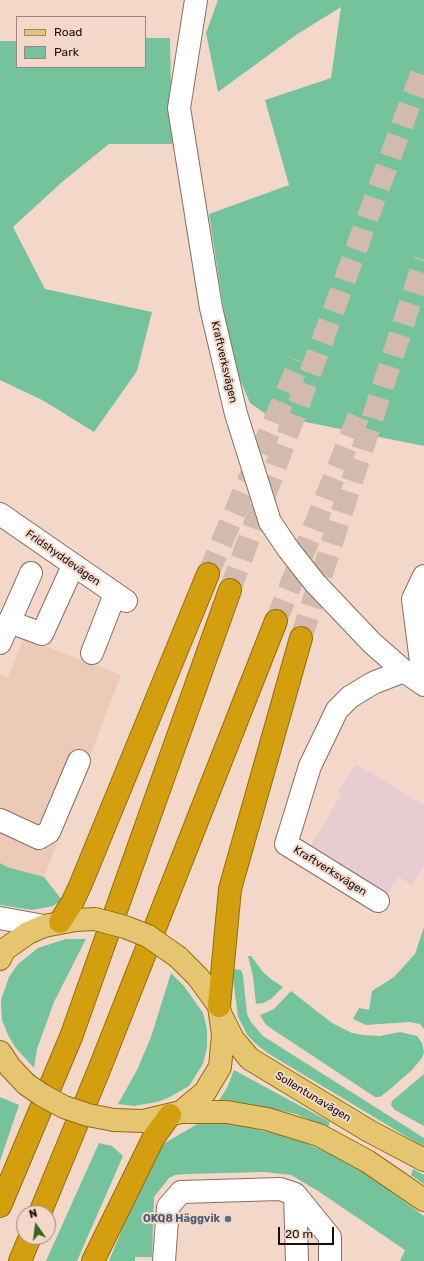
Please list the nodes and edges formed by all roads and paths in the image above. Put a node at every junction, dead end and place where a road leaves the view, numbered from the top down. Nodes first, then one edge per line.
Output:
1 (196, 0) edge
2 (0, 514) edge
3 (73, 566) junction
4 (31, 573) dead end
5 (208, 574) tunnel mouth
6 (424, 576) edge
7 (230, 590) tunnel mouth
8 (276, 621) tunnel mouth
9 (10, 622) junction
10 (421, 635) edge
11 (301, 638) tunnel mouth
12 (0, 643) edge
13 (92, 653) dead end
14 (404, 671) junction
15 (424, 685) edge
16 (79, 761) dead end
17 (0, 820) edge
18 (378, 901) dead end
19 (0, 918) edge
20 (52, 924) junction
21 (0, 959) edge
22 (220, 1010) junction
23 (0, 1052) edge
24 (176, 1113) junction
25 (424, 1160) edge
26 (295, 1194) junction
27 (424, 1200) edge
28 (43, 1205) edge
29 (0, 1206) edge
30 (27, 1245) edge
31 (20, 1261) edge
32 (93, 1261) edge
33 (164, 1261) edge
34 (298, 1261) edge
35 (330, 1261) edge

1 - 14 street, Kraftverksvägen
2 - 3 street, Fridshyddevägen
3 - 9 street
3 - 13 street, Fridshyddevägen
4 - 9 street
5 - 20 highway
6 - 10 street
7 - 29 highway
8 - 28 highway
9 - 12 street
10 - 15 street
11 - 22 highway
14 - 15 street, Kraftverksvägen
14 - 18 street, Kraftverksvägen
16 - 17 street
19 - 20 street
20 - 21 main road, Sollentunavägen
20 - 22 main road, Sollentunavägen, bridge
22 - 24 main road
22 - 25 main road, Sollentunavägen
23 - 24 main road, bridge
24 - 27 main road
24 - 32 highway
26 - 33 street
26 - 34 street
26 - 35 street
30 - 31 highway

